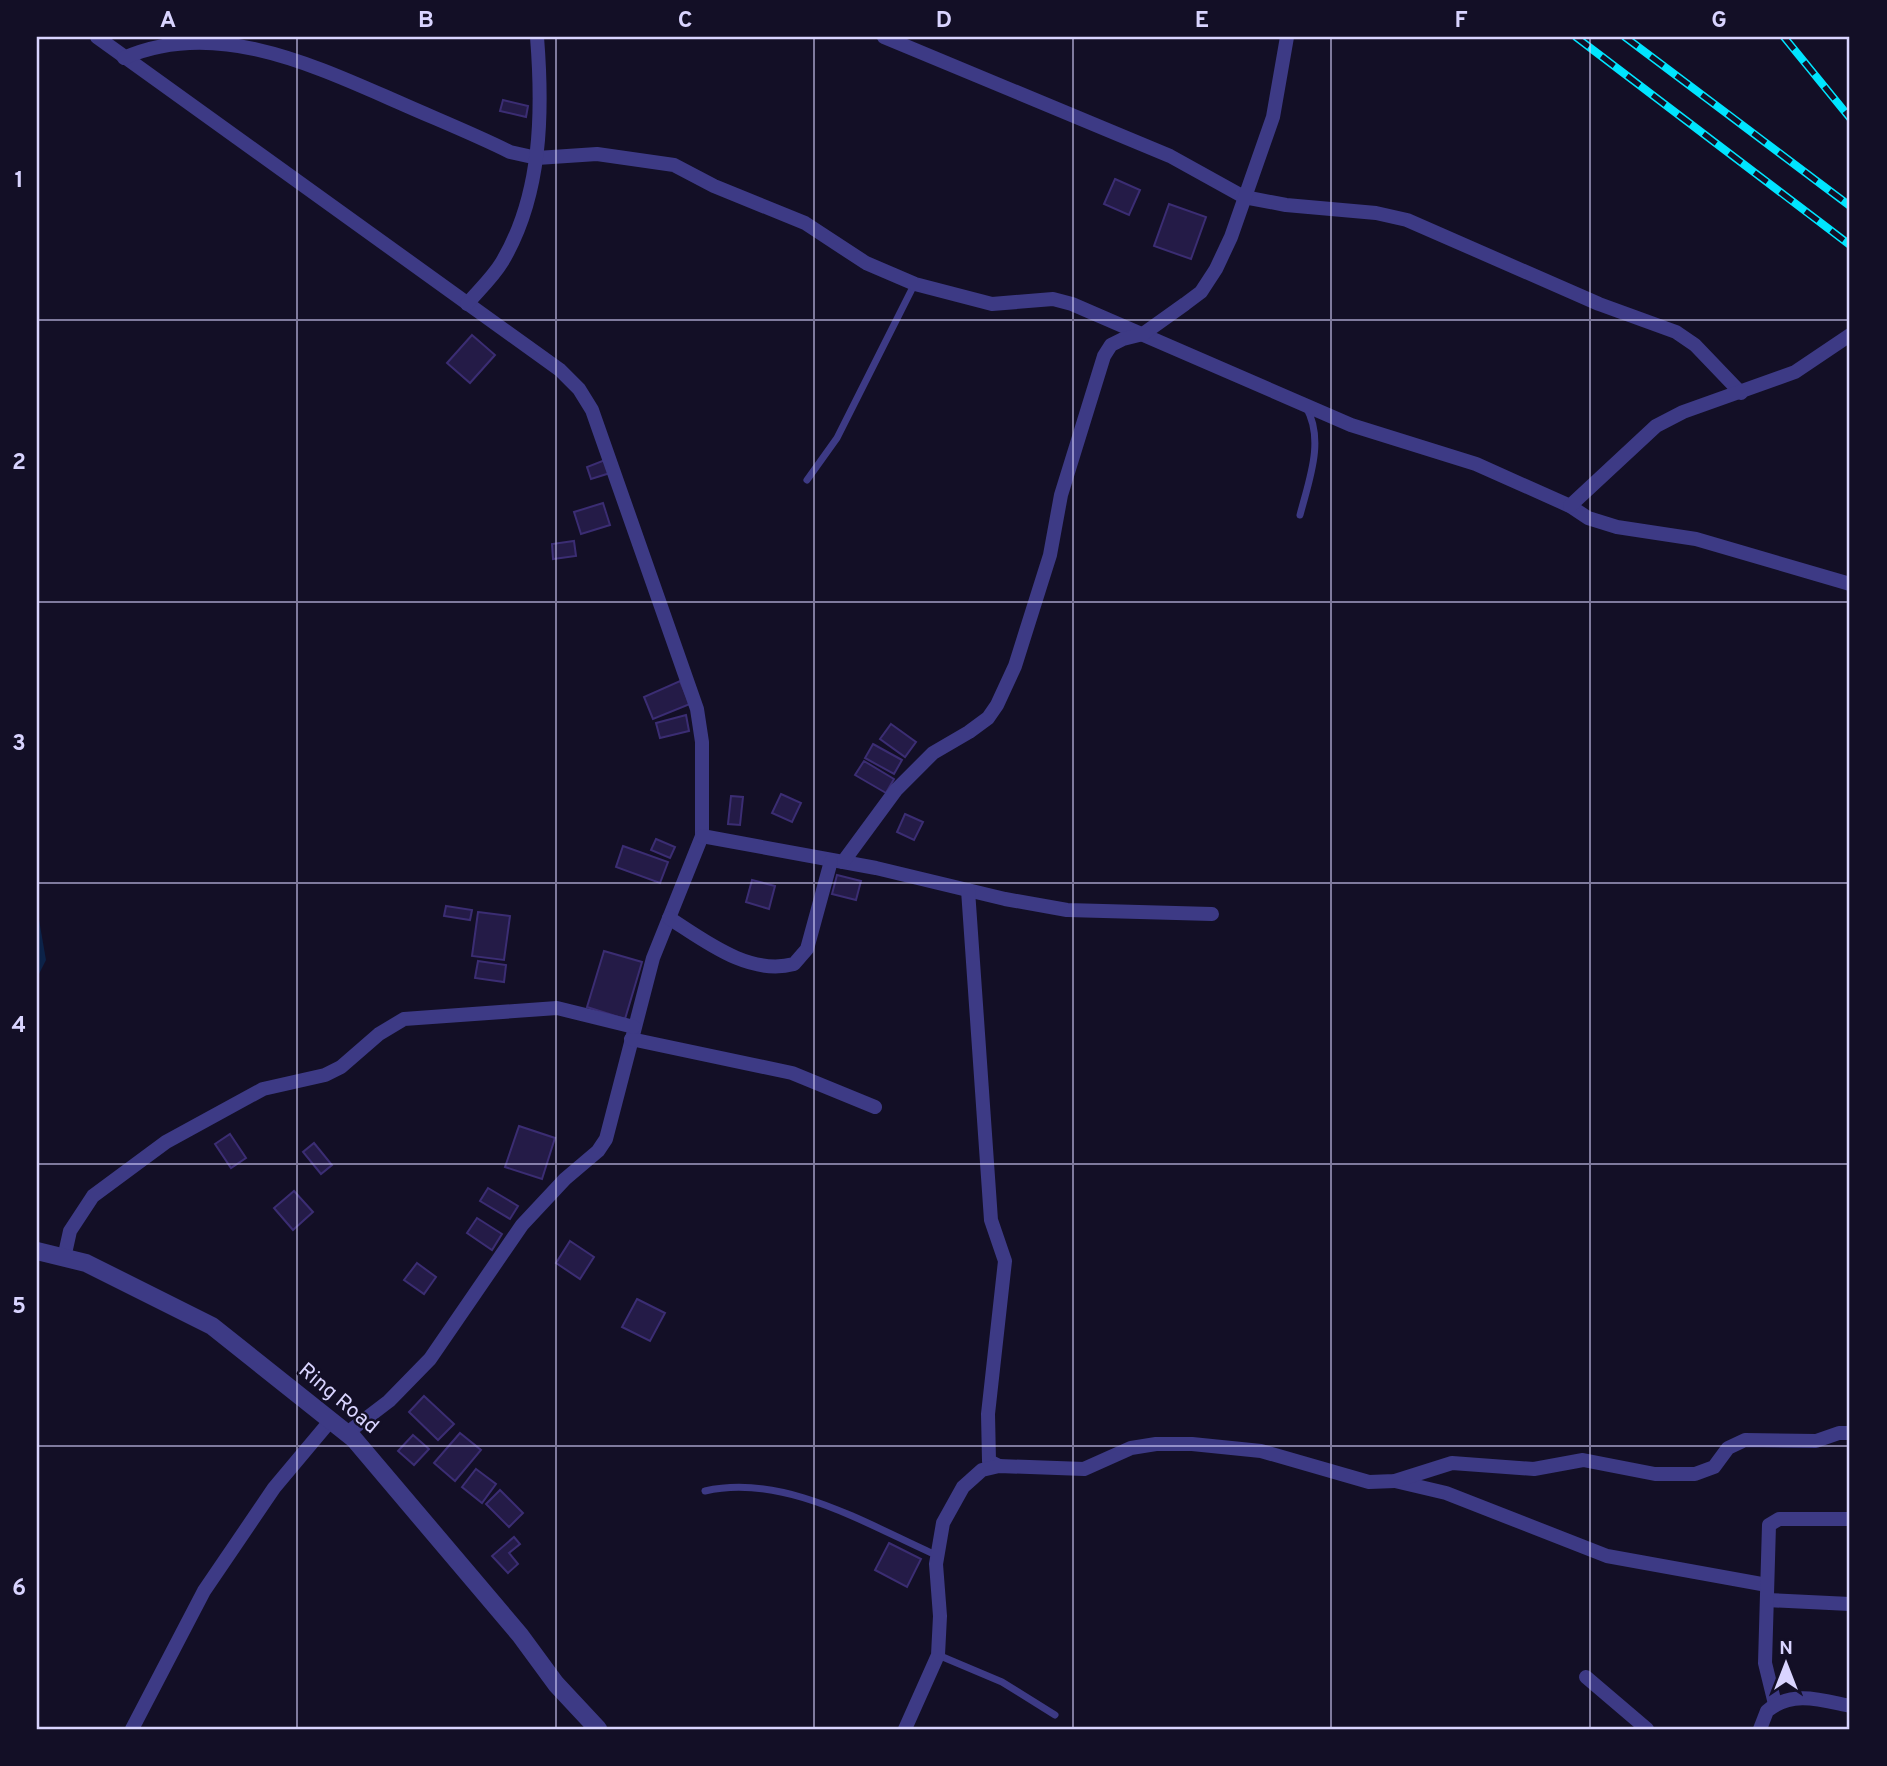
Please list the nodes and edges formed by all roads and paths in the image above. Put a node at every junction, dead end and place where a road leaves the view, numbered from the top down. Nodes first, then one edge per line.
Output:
1 (97, 37) edge
2 (537, 37) edge
3 (884, 37) edge
4 (1287, 37) edge
5 (124, 58) junction
6 (537, 158) junction
7 (1244, 197) junction
8 (915, 284) junction
9 (467, 304) junction
10 (1143, 334) junction
11 (1850, 335) edge
12 (1741, 393) junction
13 (1304, 403) junction
14 (807, 480) dead end
15 (1570, 506) junction
16 (1300, 515) dead end
17 (1850, 584) edge
18 (702, 836) junction
19 (837, 862) junction
20 (968, 890) junction
21 (1212, 914) dead end
22 (669, 918) junction
23 (633, 1033) junction
24 (875, 1107) dead end
25 (37, 1251) edge
26 (64, 1258) junction
27 (331, 1420) junction
28 (347, 1433) junction
29 (1850, 1433) edge
30 (999, 1466) junction
31 (1395, 1481) junction
32 (705, 1491) dead end
33 (1850, 1519) edge
34 (936, 1555) junction
35 (1767, 1585) junction
36 (1767, 1601) junction
37 (1850, 1604) edge
38 (938, 1655) junction
39 (1586, 1677) dead end
40 (1775, 1704) junction
41 (1850, 1706) edge
42 (1055, 1715) dead end
43 (132, 1729) edge
44 (598, 1729) edge
45 (905, 1729) edge
46 (1647, 1729) edge
47 (1760, 1729) edge

1 - 5 street
2 - 6 street
3 - 7 street
4 - 7 street
5 - 6 street
5 - 9 street
6 - 8 street
6 - 9 street
7 - 10 street
7 - 12 street
8 - 10 street
8 - 14 lane
9 - 18 street
10 - 13 street
10 - 19 street
11 - 12 street
12 - 15 street
13 - 15 street
13 - 16 lane
15 - 17 street
18 - 19 street
18 - 22 street
19 - 20 street
19 - 22 street
20 - 21 street
20 - 30 street
22 - 23 street
23 - 24 street
23 - 26 street
23 - 28 street
25 - 26 street, Ring Road
26 - 27 street, Ring Road
27 - 28 street, Ring Road
27 - 43 street
28 - 44 street, Ring Road
29 - 31 street
30 - 31 street
30 - 34 street
31 - 35 street
32 - 34 lane
33 - 35 street
34 - 38 street
35 - 36 street
36 - 37 street
36 - 40 street
38 - 42 lane
38 - 45 street
39 - 46 street
40 - 41 street
40 - 47 street

